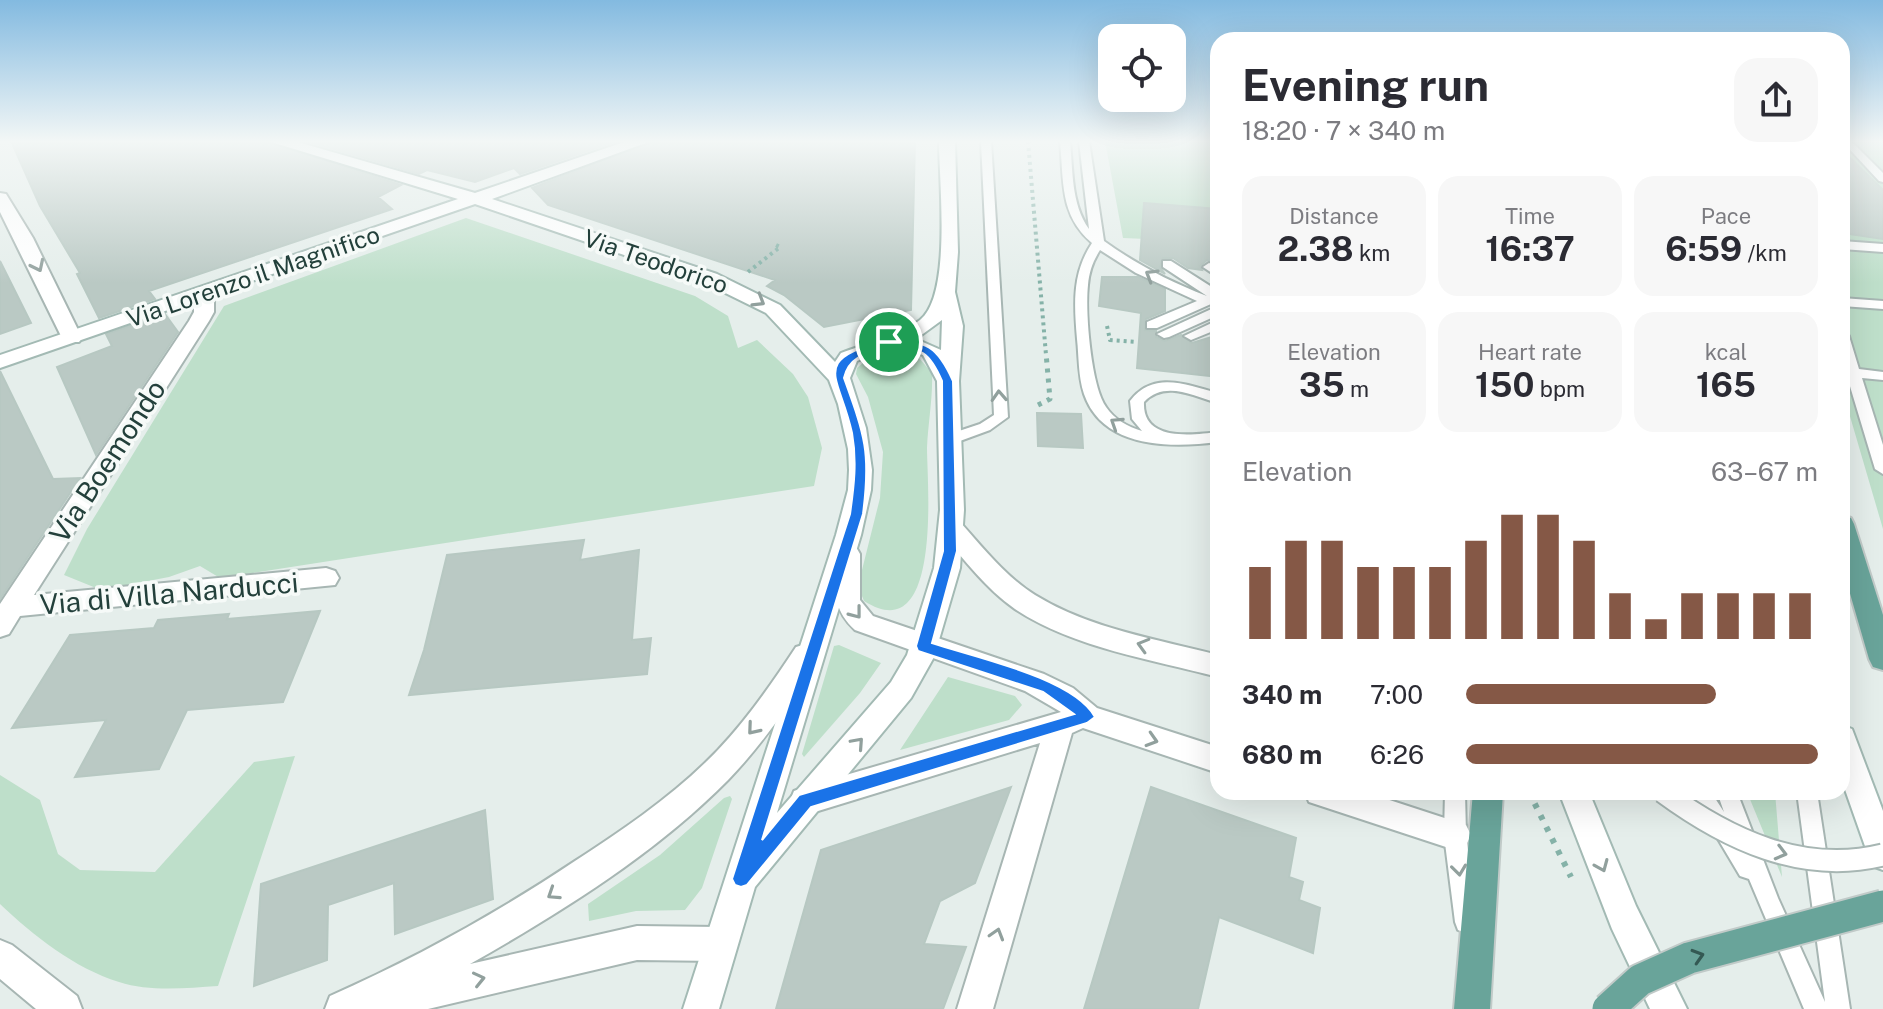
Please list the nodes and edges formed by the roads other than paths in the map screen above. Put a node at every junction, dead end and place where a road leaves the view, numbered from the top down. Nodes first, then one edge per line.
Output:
1 (438, 188) edge
2 (507, 188) edge
3 (947, 188) edge
4 (989, 188) edge
5 (1072, 188) edge
6 (1090, 188) edge
7 (0, 198) edge
8 (476, 199) junction
9 (1098, 243) junction
10 (1850, 246) edge
11 (1883, 248) edge
12 (1167, 264) dead end
13 (1188, 265) dead end
14 (1210, 280) edge
15 (204, 293) junction
16 (946, 293) junction
17 (1210, 299) edge
18 (1210, 301) edge
19 (1850, 303) edge
20 (1210, 305) edge
21 (1883, 305) edge
22 (1210, 306) edge
23 (1152, 325) dead end
24 (1210, 328) edge
25 (1164, 334) dead end
26 (1191, 336) dead end
27 (72, 338) junction
28 (889, 342) junction
29 (0, 362) edge
30 (1850, 363) edge
31 (1853, 373) junction
32 (1883, 376) edge
33 (839, 378) junction
34 (948, 381) junction
35 (1210, 395) edge
36 (1210, 438) edge
37 (949, 440) junction
38 (1191, 440) junction
39 (1883, 469) edge
40 (951, 528) junction
41 (847, 539) junction
42 (1850, 551) edge
43 (326, 578) dead end
44 (6, 616) edge
45 (814, 643) junction
46 (924, 646) junction
47 (1883, 659) edge
48 (1210, 664) edge
49 (1074, 721) junction
50 (1210, 758) edge
51 (1850, 761) edge
52 (1455, 800) edge
53 (1488, 800) edge
54 (1577, 800) edge
55 (1675, 800) edge
56 (1705, 800) edge
57 (1730, 800) edge
58 (1808, 800) edge
59 (805, 801) junction
60 (1381, 802) edge
61 (1455, 835) junction
62 (1883, 855) edge
63 (741, 879) junction
64 (1768, 902) junction
65 (1883, 906) edge
66 (719, 944) junction
67 (0, 957) edge
68 (1471, 972) junction
69 (64, 1009) edge
70 (346, 1009) edge
71 (701, 1009) edge
72 (975, 1009) edge
73 (1472, 1009) edge
74 (1608, 1009) edge
75 (1669, 1009) edge
76 (1816, 1009) edge
77 (1838, 1009) edge

1 - 8 street, Via Teodorico
2 - 8 street, Via Lorenzo il Magnifico
3 - 16 street
37 -> 4 lane
5 - 9 lane
6 - 9 lane
7 -> 27 street
8 - 15 street, Via Lorenzo il Magnifico
8 -> 33 street, Via Teodorico
18 -> 9 lane
38 -> 9 lane
10 - 11 lane
12 - 17 lane
13 - 14 lane
15 - 27 street, Via Lorenzo il Magnifico
15 - 44 street, Via Boemondo
16 - 28 street
16 - 34 street
19 - 21 lane
20 - 23 lane
22 - 25 lane
24 - 26 lane
27 - 29 street, Via Lorenzo il Magnifico
28 - 33 street
28 - 34 street
30 - 31 lane
31 - 32 lane
31 - 39 lane
33 - 41 street
34 - 37 street
35 - 38 lane
36 - 38 lane
37 - 40 street
40 - 46 street
48 -> 40 street
41 - 45 street
41 -> 46 street
42 - 47 main road
43 - 44 street, Via di Villa Narducci
45 - 63 street
45 -> 70 street
46 - 49 street
59 -> 46 street
49 -> 50 street
49 - 59 street
72 -> 49 street
51 - 62 street
52 - 61 lane
53 - 68 main road
54 -> 75 street
55 -> 62 lane, bridge
56 - 64 lane
57 - 64 lane
58 - 77 lane
59 - 63 street
60 - 61 street
61 -> 68 lane
63 - 66 street
64 - 76 lane
74 -> 65 main road, bridge
70 -> 66 street
66 - 71 street
67 - 69 street
68 - 73 main road

